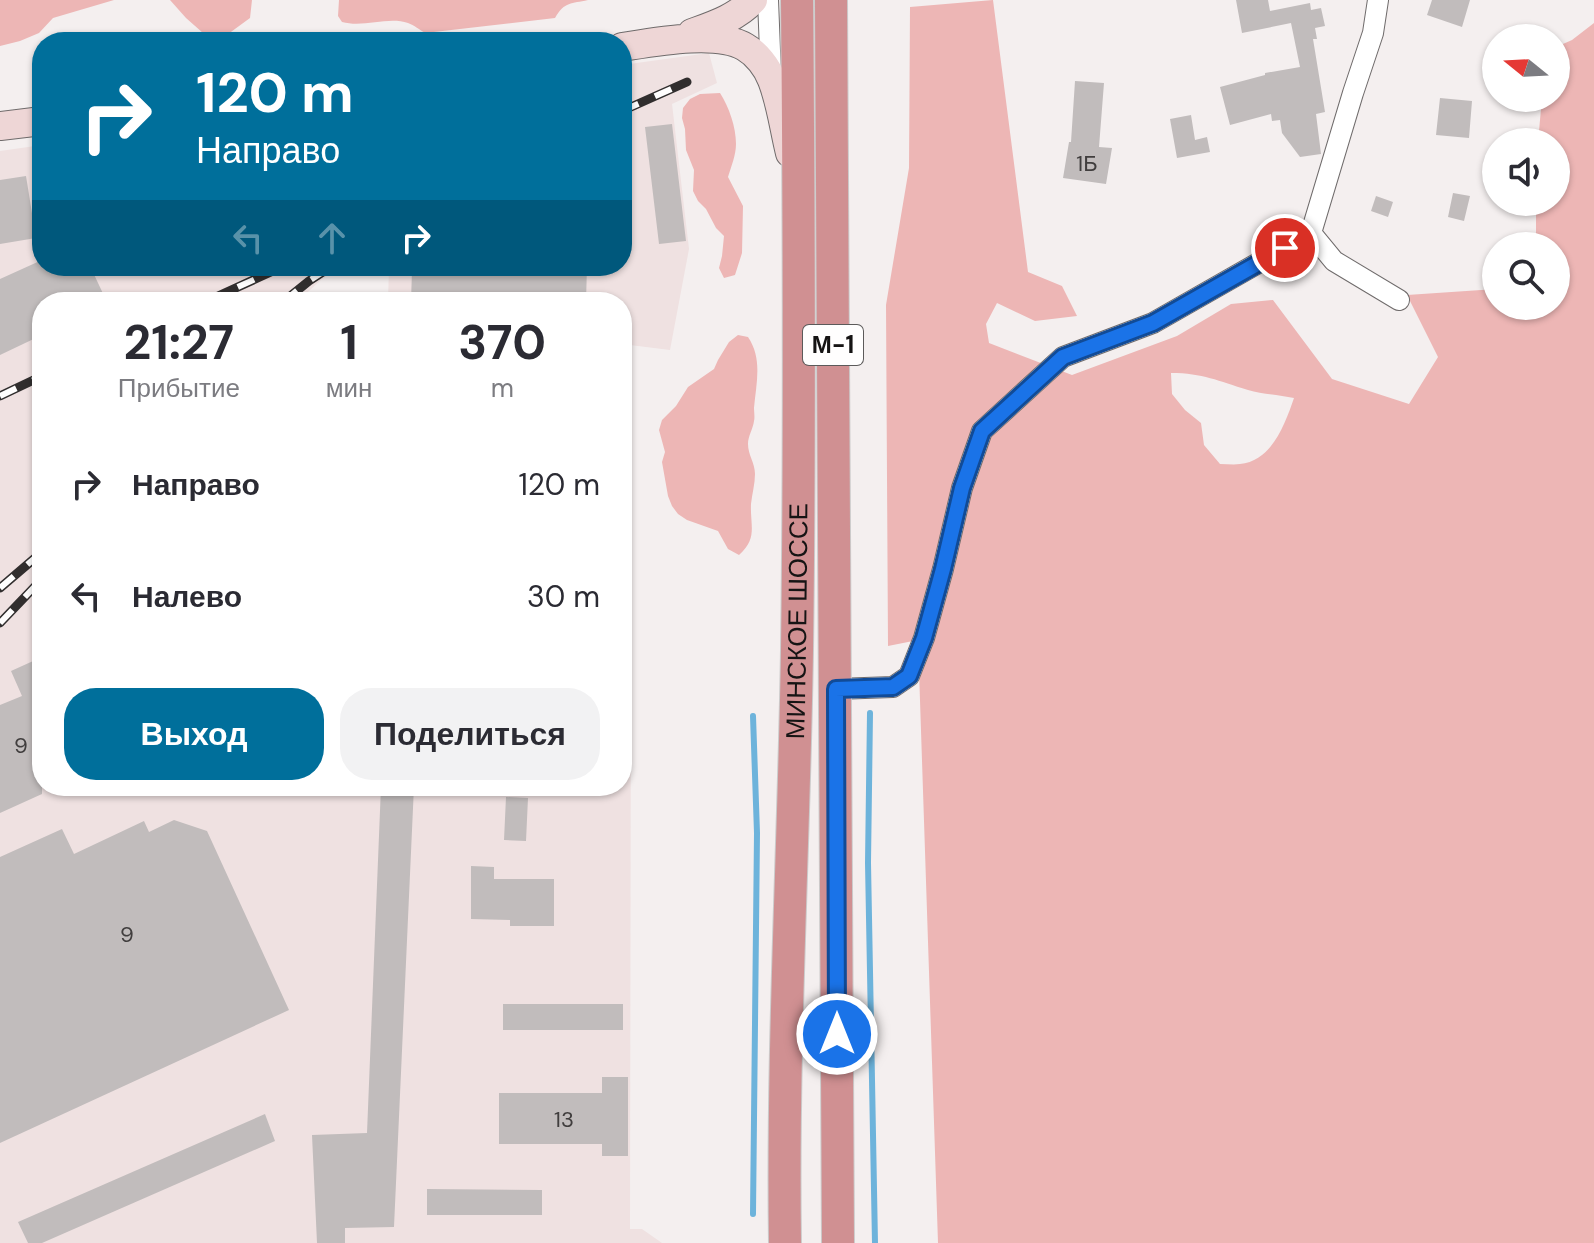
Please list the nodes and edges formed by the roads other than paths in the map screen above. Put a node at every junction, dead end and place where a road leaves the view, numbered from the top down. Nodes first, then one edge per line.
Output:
1 (753, 0) edge
2 (768, 0) edge
3 (797, 0) edge
4 (1378, 0) edge
5 (832, 9) edge
6 (676, 39) junction
7 (632, 46) edge
8 (772, 79) junction
9 (32, 122) edge
10 (0, 126) edge
11 (799, 191) junction
12 (1311, 233) junction
13 (1399, 300) dead end
14 (836, 689) junction
15 (785, 1243) edge
16 (838, 1243) edge

1 - 6 main road
2 - 8 street
3 - 11 highway, МИНСКОЕ ШОССЕ / М-1
4 - 12 street
5 - 14 highway, МИНСКОЕ ШОССЕ / М-1
6 - 7 main road
6 - 8 main road
8 - 11 main road
9 - 10 main road
11 - 15 highway, МИНСКОЕ ШОССЕ / М-1
12 - 13 street
12 - 14 street
14 - 16 highway, МИНСКОЕ ШОССЕ / М-1

